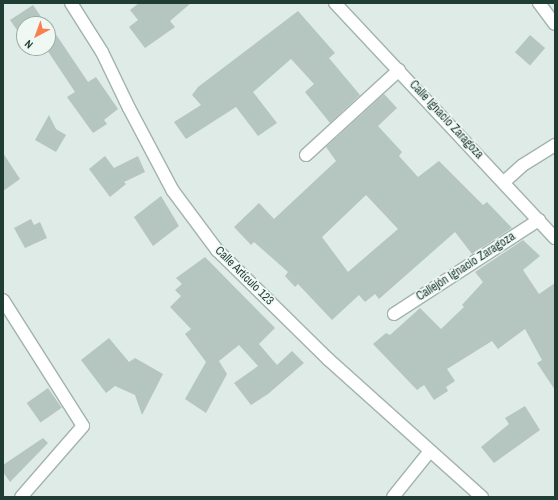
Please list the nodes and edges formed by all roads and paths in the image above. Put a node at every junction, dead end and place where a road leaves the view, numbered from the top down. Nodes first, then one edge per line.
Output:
1 (71, 3) edge
2 (335, 3) edge
3 (539, 3) edge
4 (555, 24) edge
5 (399, 70) junction
6 (555, 145) edge
7 (306, 154) dead end
8 (504, 182) junction
9 (539, 220) junction
10 (555, 238) edge
11 (3, 300) edge
12 (394, 314) dead end
13 (430, 451) junction
14 (21, 497) edge
15 (393, 497) edge
16 (482, 497) edge

1 - 13 street, Calle Artículo 123
2 - 5 street, Calle Ignacio Zaragoza
3 - 4 street
5 - 7 street
5 - 8 street, Calle Ignacio Zaragoza
6 - 8 street
8 - 9 street, Calle Ignacio Zaragoza
9 - 10 street, Calle Ignacio Zaragoza
9 - 12 street, Callejón Ignacio Zaragoza
11 - 14 street
13 - 15 street
13 - 16 street, Calle Artículo 123

